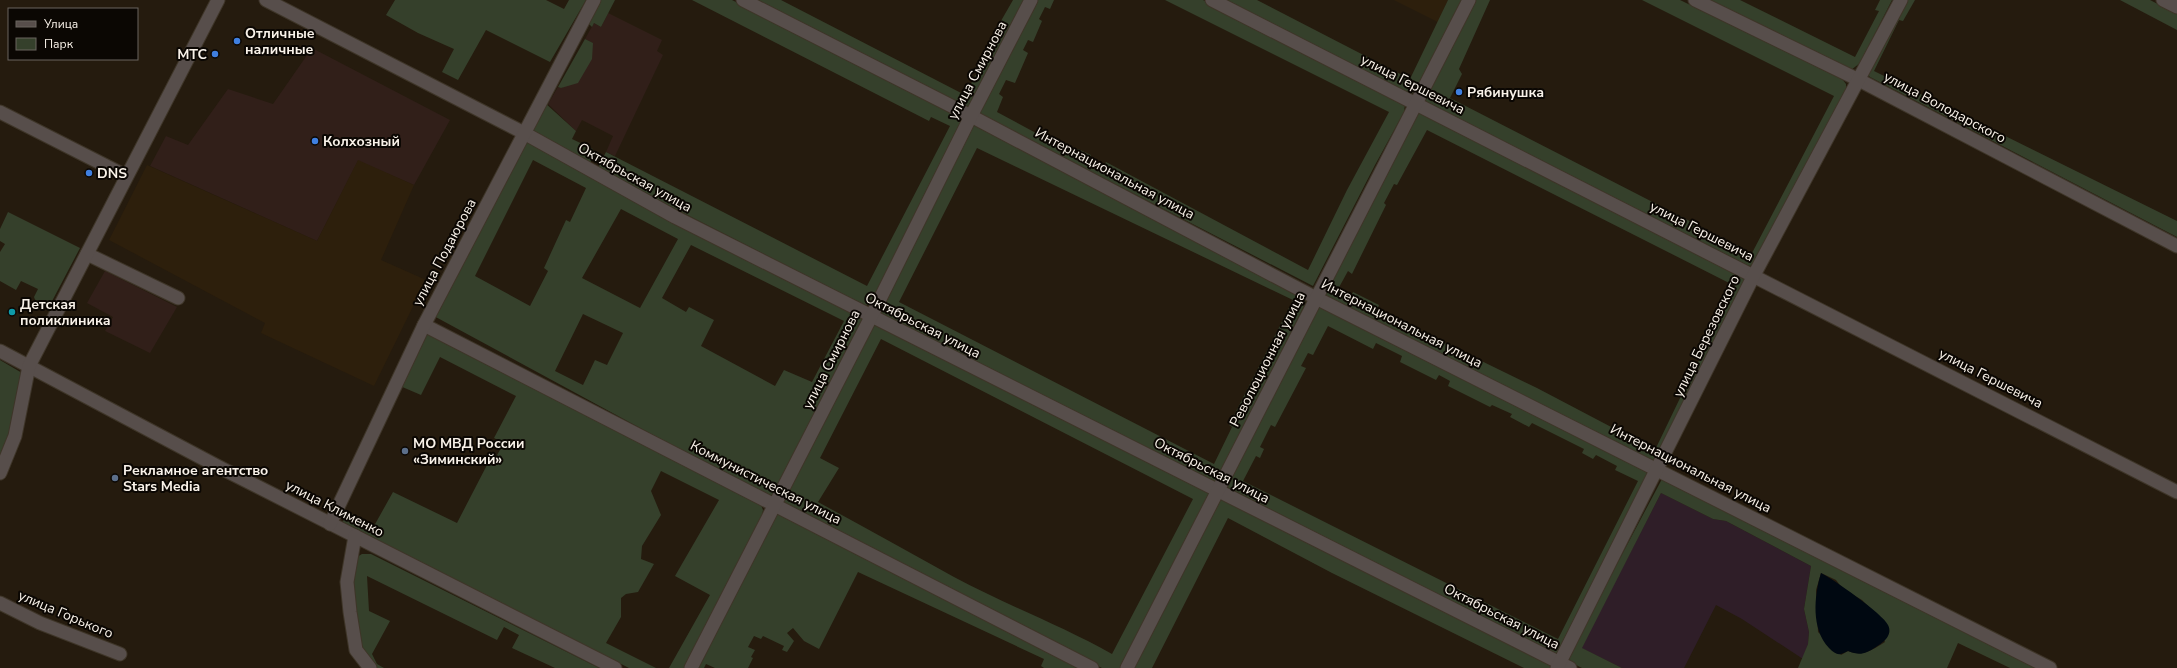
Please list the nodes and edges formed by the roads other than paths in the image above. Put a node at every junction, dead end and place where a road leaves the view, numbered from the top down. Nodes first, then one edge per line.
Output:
1 (218, 0) edge
2 (266, 0) edge
3 (594, 0) edge
4 (742, 0) edge
5 (1031, 0) edge
6 (1212, 0) edge
7 (1469, 0) edge
8 (1695, 0) edge
9 (1901, 0) edge
10 (2163, 0) edge
11 (2177, 8) edge
12 (1860, 80) junction
13 (1416, 104) junction
14 (0, 112) edge
15 (970, 116) junction
16 (524, 134) junction
17 (126, 176) junction
18 (2177, 246) edge
19 (87, 254) junction
20 (1754, 275) junction
21 (178, 298) dead end
22 (1316, 298) junction
23 (871, 317) junction
24 (424, 325) junction
25 (0, 351) edge
26 (29, 366) junction
27 (1658, 469) junction
28 (0, 473) edge
29 (1218, 491) junction
30 (2177, 492) edge
31 (775, 504) junction
32 (330, 524) junction
33 (355, 536) junction
34 (0, 603) edge
35 (120, 654) dead end
36 (1562, 666) edge
37 (370, 668) edge
38 (615, 668) edge
39 (691, 668) edge
40 (1092, 668) edge
41 (1127, 668) edge
42 (2050, 668) edge

1 - 17 street
2 - 16 street, Октябрьская улица
3 - 16 street, улица Подаюрова
4 - 15 street, Интернациональная улица
5 - 15 street, улица Смирнова
6 - 13 street, улица Гершевича
7 - 13 street, Революционная улица
8 - 12 street, улица Володарского
9 - 12 street, улица Березовского
10 - 11 street
12 - 18 street, улица Володарского
12 - 20 street, улица Березовского
13 - 20 street, улица Гершевича
13 - 22 street, Революционная улица
14 - 17 street
15 - 22 street, Интернациональная улица
15 - 23 street, улица Смирнова
16 - 23 street, Октябрьская улица
16 - 24 street, улица Подаюрова
17 - 19 street
19 - 21 street
19 - 26 street
20 - 27 street, улица Березовского
20 - 30 street, улица Гершевича
22 - 27 street, Интернациональная улица
22 - 29 street, Революционная улица
23 - 29 street, Октябрьская улица
23 - 31 street, улица Смирнова
24 - 31 street, Коммунистическая улица
24 - 32 street, улица Подаюрова
25 - 26 street, улица Клименко
26 - 28 street
26 - 32 street, улица Клименко
27 - 36 street, улица Березовского
27 - 42 street, Интернациональная улица
29 - 36 street, Октябрьская улица
29 - 41 street, Революционная улица
31 - 39 street, улица Смирнова
31 - 40 street, Коммунистическая улица
32 - 33 street, улица Клименко
33 - 37 street
33 - 38 street, улица Клименко
34 - 35 street, улица Горького

